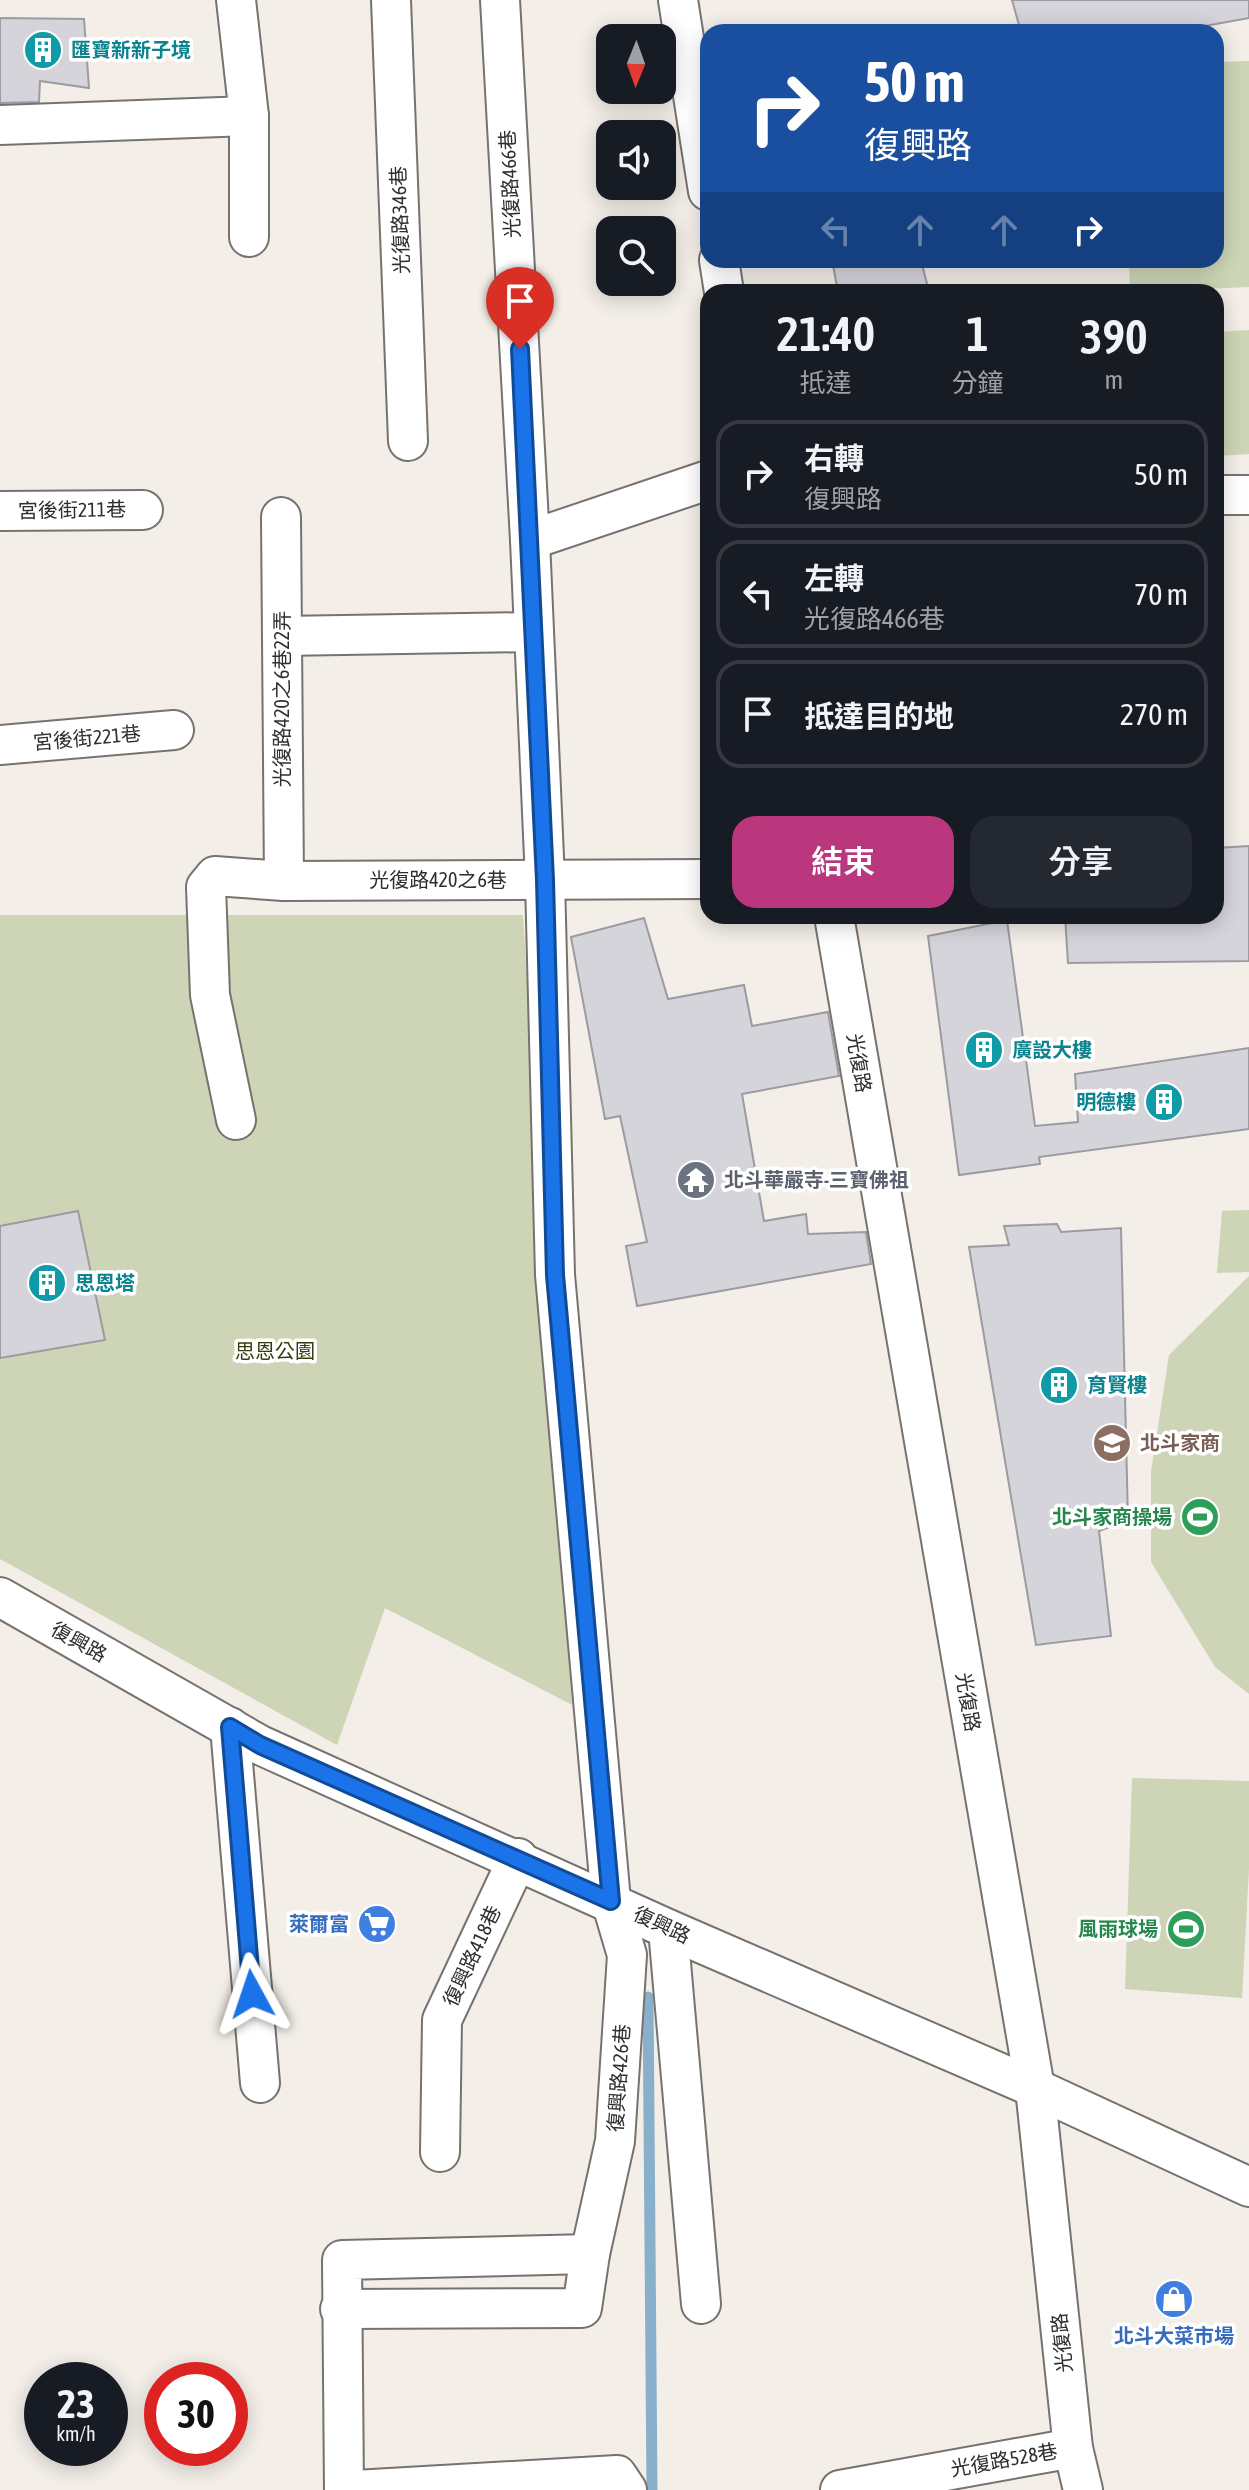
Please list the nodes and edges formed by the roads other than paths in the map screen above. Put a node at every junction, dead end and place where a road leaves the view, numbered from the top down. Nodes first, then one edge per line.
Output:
1 (236, 0) edge
2 (391, 0) edge
3 (500, 0) edge
4 (678, 0) edge
5 (249, 116) junction
6 (0, 125) edge
7 (700, 140) edge
8 (249, 237) dead end
9 (408, 441) dead end
10 (700, 483) edge
11 (1224, 495) edge
12 (1249, 495) edge
13 (143, 510) dead end
14 (0, 511) edge
15 (281, 517) dead end
16 (530, 540) junction
17 (532, 632) junction
18 (282, 636) junction
19 (174, 730) dead end
20 (0, 745) edge
21 (700, 879) edge
22 (545, 880) junction
23 (284, 881) junction
24 (835, 924) edge
25 (236, 1120) dead end
26 (0, 1597) edge
27 (230, 1727) junction
28 (518, 1858) junction
29 (611, 1901) junction
30 (668, 1929) junction
31 (260, 2083) dead end
32 (1035, 2088) junction
33 (440, 2152) dead end
34 (1249, 2187) edge
35 (590, 2254) junction
36 (701, 2304) dead end
37 (340, 2309) junction
38 (1073, 2448) junction
39 (344, 2490) edge
40 (355, 2490) edge
41 (627, 2490) edge
42 (840, 2490) edge
43 (1083, 2490) edge

1 - 5 street
2 - 9 street, 光復路346巷
3 - 16 street, 光復路466巷
4 - 7 street
5 - 6 street
5 - 8 street
10 - 16 street
11 - 12 street
13 - 14 street, 宮後街211巷
15 - 18 street, 光復路420之6巷22弄
16 - 17 street, 光復路466巷
17 - 18 street
17 - 22 street, 光復路466巷
18 - 23 street, 光復路420之6巷22弄
19 - 20 street, 宮後街221巷
21 - 22 street, 光復路420之6巷
22 - 23 street, 光復路420之6巷
22 - 29 street, 光復路466巷
23 - 25 street, 光復路420之6巷
24 - 32 street, 光復路
26 - 27 street, 復興路
27 - 28 street, 復興路
27 - 31 street
28 - 29 street, 復興路
28 - 33 street, 復興路418巷
29 - 30 street, 復興路
29 - 35 street, 復興路426巷
30 - 32 street, 復興路
30 - 36 street
32 - 34 street, 復興路
32 - 38 street, 光復路
35 - 37 street, 復興路426巷
35 - 37 street
37 - 39 street
38 - 42 street, 光復路528巷
38 - 43 street, 光復路
40 - 41 street

